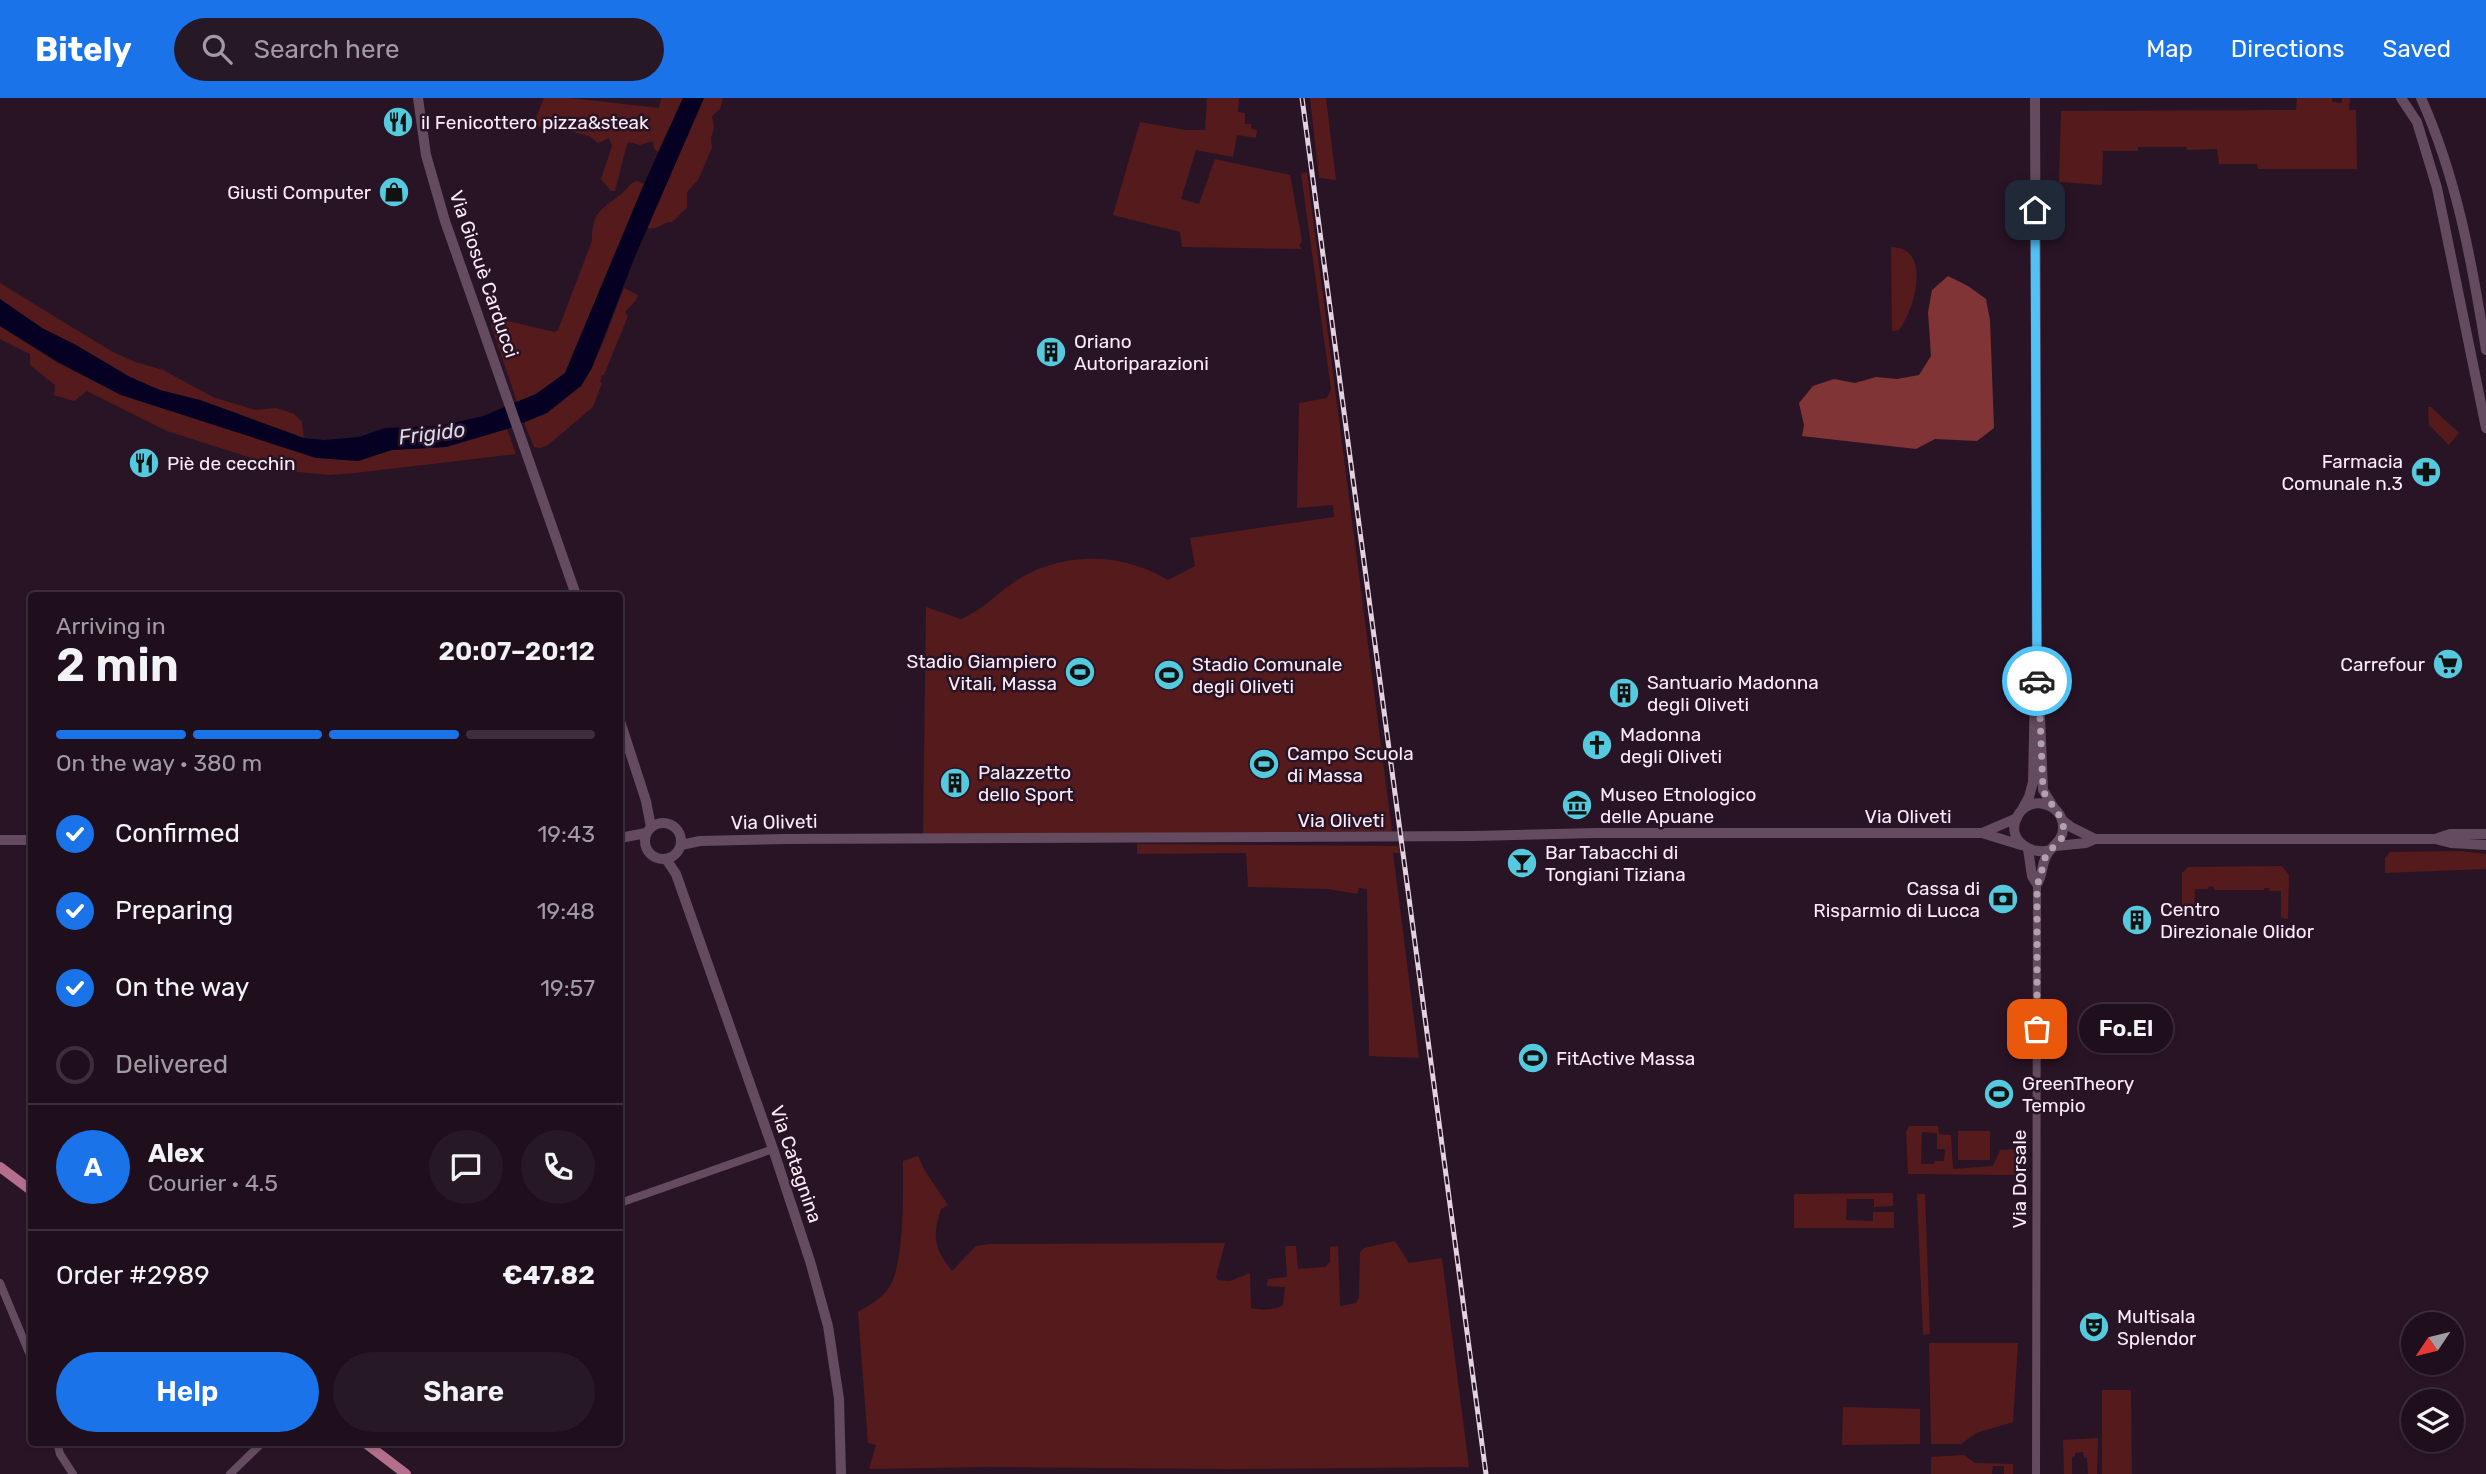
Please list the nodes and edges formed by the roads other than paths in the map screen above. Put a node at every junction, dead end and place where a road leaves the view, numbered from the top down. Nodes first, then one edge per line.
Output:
1 (418, 98) edge
2 (2035, 98) edge
3 (2401, 98) edge
4 (2408, 98) edge
5 (2421, 98) edge
6 (2427, 98) edge
7 (2417, 122) junction
8 (2466, 238) junction
9 (2486, 350) edge
10 (2486, 428) edge
11 (575, 592) edge
12 (2037, 686) junction
13 (623, 730) edge
14 (646, 801) junction
15 (2054, 808) junction
16 (2018, 815) junction
17 (2062, 819) junction
18 (664, 822) junction
19 (649, 830) junction
20 (1982, 833) junction
21 (2486, 834) edge
22 (623, 838) edge
23 (623, 838) edge
24 (2095, 839) junction
25 (2435, 839) junction
26 (0, 840) edge
27 (28, 840) edge
28 (646, 845) junction
29 (2486, 845) edge
30 (2024, 847) junction
31 (676, 848) junction
32 (2053, 848) junction
33 (2037, 884) junction
34 (773, 1149) junction
35 (0, 1167) edge
36 (28, 1188) edge
37 (623, 1202) edge
38 (0, 1283) edge
39 (28, 1350) edge
40 (58, 1446) edge
41 (259, 1446) edge
42 (369, 1446) edge
43 (73, 1474) edge
44 (230, 1474) edge
45 (407, 1474) edge
46 (841, 1474) edge
47 (2036, 1474) edge

1 - 11 main road, Via Giosuè Carducci
2 - 12 main road
3 - 7 main road
4 - 7 main road
5 - 8 main road
6 - 8 main road
7 - 10 main road
8 - 9 main road
12 - 15 main road
12 - 16 main road
13 - 14 main road
14 - 18 main road
14 - 19 main road
15 - 16 main road
15 - 17 main road
16 - 20 main road, Via Oliveti
16 - 30 main road
17 - 24 main road
17 - 32 main road
18 - 19 main road
18 - 31 main road
19 - 22 main road
19 - 28 main road
20 - 30 main road, Via Oliveti
20 - 31 main road, Via Oliveti
21 - 25 main road
23 - 28 main road
24 - 25 main road
24 - 32 main road
25 - 29 main road
26 - 27 main road
28 - 31 main road
30 - 32 main road
30 - 33 main road, Via Dorsale
31 - 34 main road, Via Catagnina
32 - 33 main road, Via Dorsale
33 - 47 street, Via Dorsale
34 - 37 street
34 - 46 main road, Via Catagnina
35 - 36 main road
38 - 39 street
40 - 43 street
41 - 44 street
42 - 45 main road

